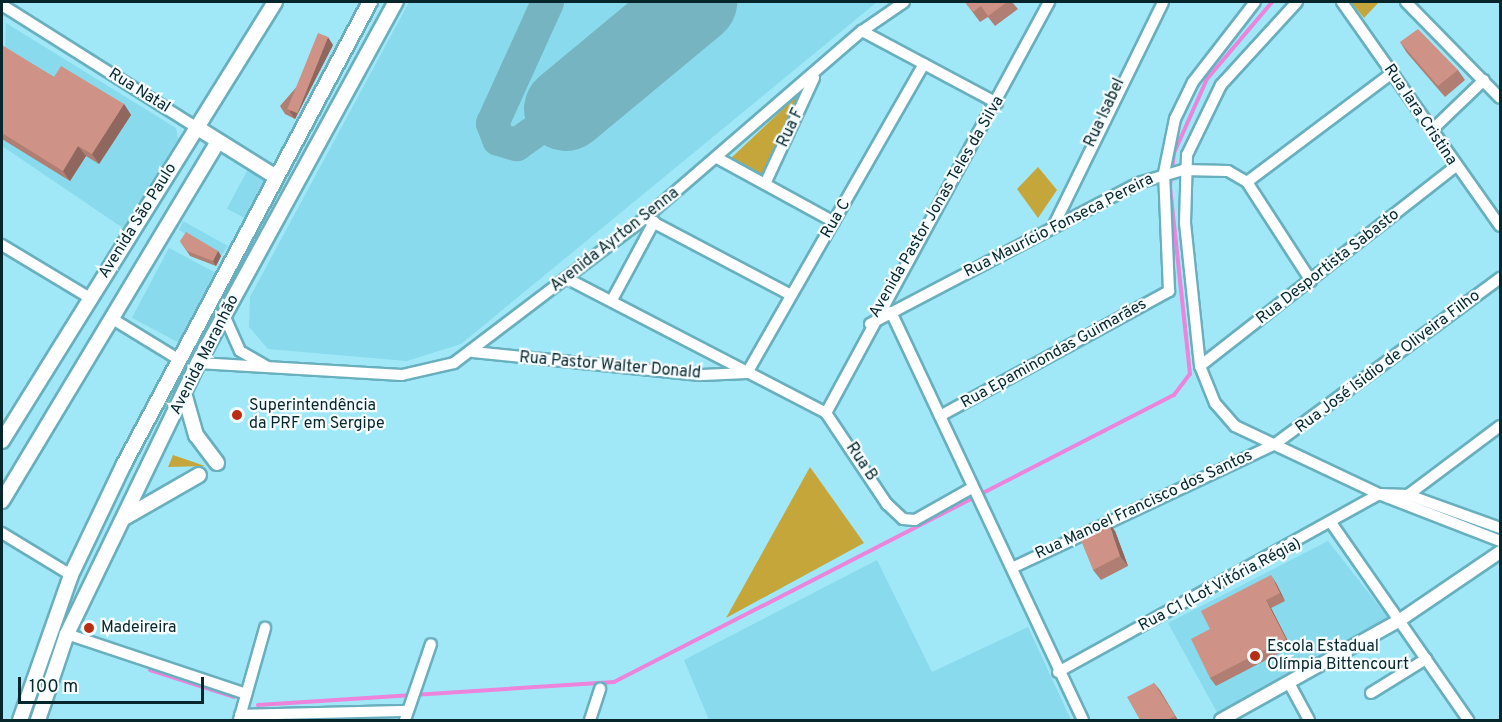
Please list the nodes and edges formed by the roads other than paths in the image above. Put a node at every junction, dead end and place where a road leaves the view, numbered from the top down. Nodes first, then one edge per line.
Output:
1 (275, 2) edge
2 (370, 2) edge
3 (396, 2) edge
4 (904, 2) edge
5 (1049, 2) edge
6 (1163, 2) edge
7 (1255, 2) edge
8 (1297, 2) edge
9 (1342, 2) edge
10 (1407, 2) edge
11 (2, 5) edge
12 (862, 31) junction
13 (924, 64) junction
14 (817, 72) junction
15 (1392, 73) junction
16 (1484, 80) junction
17 (1500, 98) edge
18 (997, 103) junction
19 (196, 128) junction
20 (1432, 130) junction
21 (218, 142) junction
22 (719, 159) junction
23 (1455, 167) junction
24 (1184, 170) junction
25 (1164, 173) junction
26 (276, 177) junction
27 (1247, 182) junction
28 (765, 184) junction
29 (650, 220) junction
30 (834, 222) junction
31 (1500, 226) edge
32 (1053, 227) junction
33 (2, 244) edge
34 (566, 278) junction
35 (1500, 278) edge
36 (1311, 281) junction
37 (791, 295) junction
38 (90, 298) junction
39 (612, 300) junction
40 (891, 312) junction
41 (224, 315) junction
42 (111, 318) junction
43 (870, 324) junction
44 (473, 352) junction
45 (178, 359) junction
46 (198, 363) junction
47 (1200, 366) junction
48 (283, 372) junction
49 (747, 373) junction
50 (184, 393) junction
51 (826, 413) junction
52 (940, 416) junction
53 (1500, 426) edge
54 (2, 441) edge
55 (1275, 444) junction
56 (217, 463) dead end
57 (199, 475) dead end
58 (972, 488) junction
59 (1379, 494) junction
60 (1408, 495) junction
61 (2, 501) edge
62 (122, 520) junction
63 (1332, 525) junction
64 (1500, 528) edge
65 (2, 533) edge
66 (1500, 541) edge
67 (1500, 552) edge
68 (1014, 567) junction
69 (71, 575) junction
70 (1400, 620) junction
71 (265, 628) dead end
72 (67, 634) junction
73 (431, 644) dead end
74 (1426, 659) junction
75 (1058, 672) junction
76 (1288, 683) junction
77 (600, 689) dead end
78 (1371, 693) dead end
79 (246, 694) junction
80 (406, 716) edge
81 (240, 718) edge
82 (20, 720) edge
83 (38, 720) edge
84 (590, 720) edge
85 (1083, 720) edge
86 (1221, 720) edge
87 (1309, 720) edge
88 (1468, 720) edge

1 - 19 main road, Avenida São Paulo
2 - 26 main road, Avenida Maranhão
3 - 41 main road, Avenida Maranhão
4 - 12 street, Avenida Ayrton Senna
5 - 18 street, Avenida Pastor Jonas Teles da Silva
6 - 32 street, Rua Isabel
7 - 25 street
8 - 24 street
9 - 15 street, Rua Iara Cristina
10 - 16 street
11 - 19 street, Rua Natal
12 - 13 street
12 - 14 street, Avenida Ayrton Senna
13 - 18 street
13 - 30 street, Rua C
14 - 22 street, Avenida Ayrton Senna
14 - 28 street, Rua F
15 - 20 street, Rua Iara Cristina
15 - 27 street
16 - 17 street
16 - 20 street
18 - 43 street, Avenida Pastor Jonas Teles da Silva
19 - 21 main road, Rua Natal
19 - 38 main road, Avenida São Paulo
20 - 23 street, Rua Iara Cristina
21 - 26 main road, Rua Natal
21 - 42 main road, Avenida São Paulo
22 - 28 street
22 - 29 street, Avenida Ayrton Senna
23 - 31 street, Rua Iara Cristina
23 - 36 street, Rua Desportista Sabasto
24 - 25 street, Rua Maurício Fonseca Pereira
24 - 27 street, Rua Maurício Fonseca Pereira
24 - 47 street
25 - 32 street, Rua Maurício Fonseca Pereira
25 - 52 street, Rua Epaminondas Guimarães
26 - 45 main road, Avenida Maranhão
27 - 36 street
28 - 30 street
29 - 34 street, Avenida Ayrton Senna
29 - 37 street
29 - 39 street
30 - 37 street, Rua C
32 - 40 street, Rua Maurício Fonseca Pereira
33 - 38 street
34 - 39 street, Rua B
34 - 44 street, Avenida Ayrton Senna
35 - 55 street, Rua José Isidio de Oliveira Filho
36 - 47 street, Rua Desportista Sabasto
37 - 49 street, Rua C
38 - 54 main road, Avenida São Paulo
39 - 49 street, Rua B
40 - 43 street, Rua Maurício Fonseca Pereira
40 - 52 street
41 - 46 main road, Avenida Maranhão
41 - 48 street, Avenida Ayrton Senna
42 - 45 street
42 - 61 main road, Avenida São Paulo
43 - 51 street, Avenida Pastor Jonas Teles da Silva
44 - 48 street, Avenida Ayrton Senna
44 - 49 street, Rua Pastor Walter Donald
45 - 69 main road, Avenida Maranhão
46 - 48 street, Avenida Ayrton Senna
46 - 50 main road, Avenida Maranhão
47 - 55 street
49 - 51 street, Rua B
50 - 56 main road
50 - 62 main road, Avenida Maranhão
51 - 58 street, Rua B
52 - 58 street
53 - 60 street
55 - 59 street
55 - 68 street, Rua Manoel Francisco dos Santos
57 - 62 main road
58 - 68 street
59 - 60 street
59 - 63 street, Rua C1 (Lot Vitória Régia)
59 - 66 street
60 - 64 street
62 - 72 main road, Avenida Maranhão
63 - 70 street
63 - 75 street, Rua C1 (Lot Vitória Régia)
65 - 69 street
67 - 70 street
68 - 75 street
69 - 82 main road, Avenida Maranhão
70 - 74 street
70 - 76 street
71 - 79 street
72 - 79 street
72 - 83 main road, Avenida Maranhão
73 - 80 street
74 - 78 street
74 - 88 street
75 - 85 street
76 - 86 street
76 - 87 street
77 - 84 street
79 - 81 street
80 - 81 street

